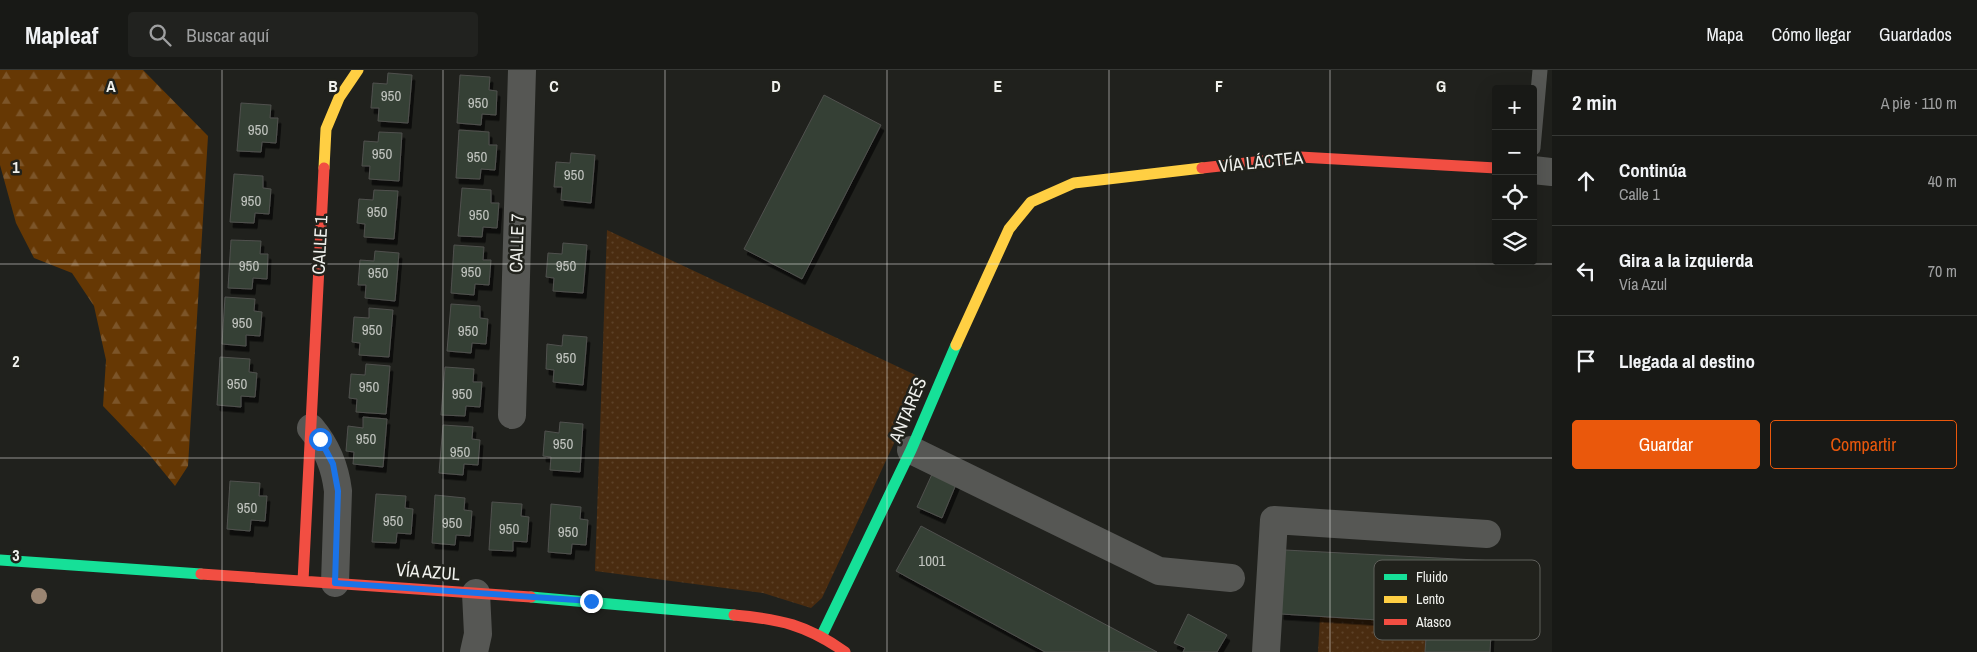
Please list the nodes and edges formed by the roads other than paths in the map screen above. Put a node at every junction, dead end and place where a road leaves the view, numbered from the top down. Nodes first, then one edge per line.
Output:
1 (358, 70) edge
2 (522, 70) edge
3 (1540, 70) edge
4 (1535, 130) edge
5 (1492, 168) edge
6 (1537, 170) edge
7 (1552, 172) edge
8 (1031, 202) joint
9 (512, 415) dead end
10 (311, 428) junction
11 (911, 450) junction
12 (1487, 534) dead end
13 (0, 560) edge
14 (1231, 578) dead end
15 (303, 581) junction
16 (335, 583) junction
17 (476, 593) junction
18 (822, 635) junction
19 (474, 652) edge
20 (845, 652) edge
21 (1266, 652) edge

1 - 10 street, CALLE 1
2 - 9 street, CALLE 7
3 - 4 lane
5 - 8 street, VÍA LÁCTEA
6 - 7 street
8 - 11 street, ANTARES
10 - 15 street, CALLE 1
10 - 16 street
11 - 14 street
11 - 18 street, ANTARES
12 - 21 street
13 - 15 street, VÍA AZUL
15 - 16 street, VÍA AZUL
16 - 17 street, VÍA AZUL
17 - 18 street, VÍA AZUL
17 - 19 street
18 - 20 street, VÍA AZUL

